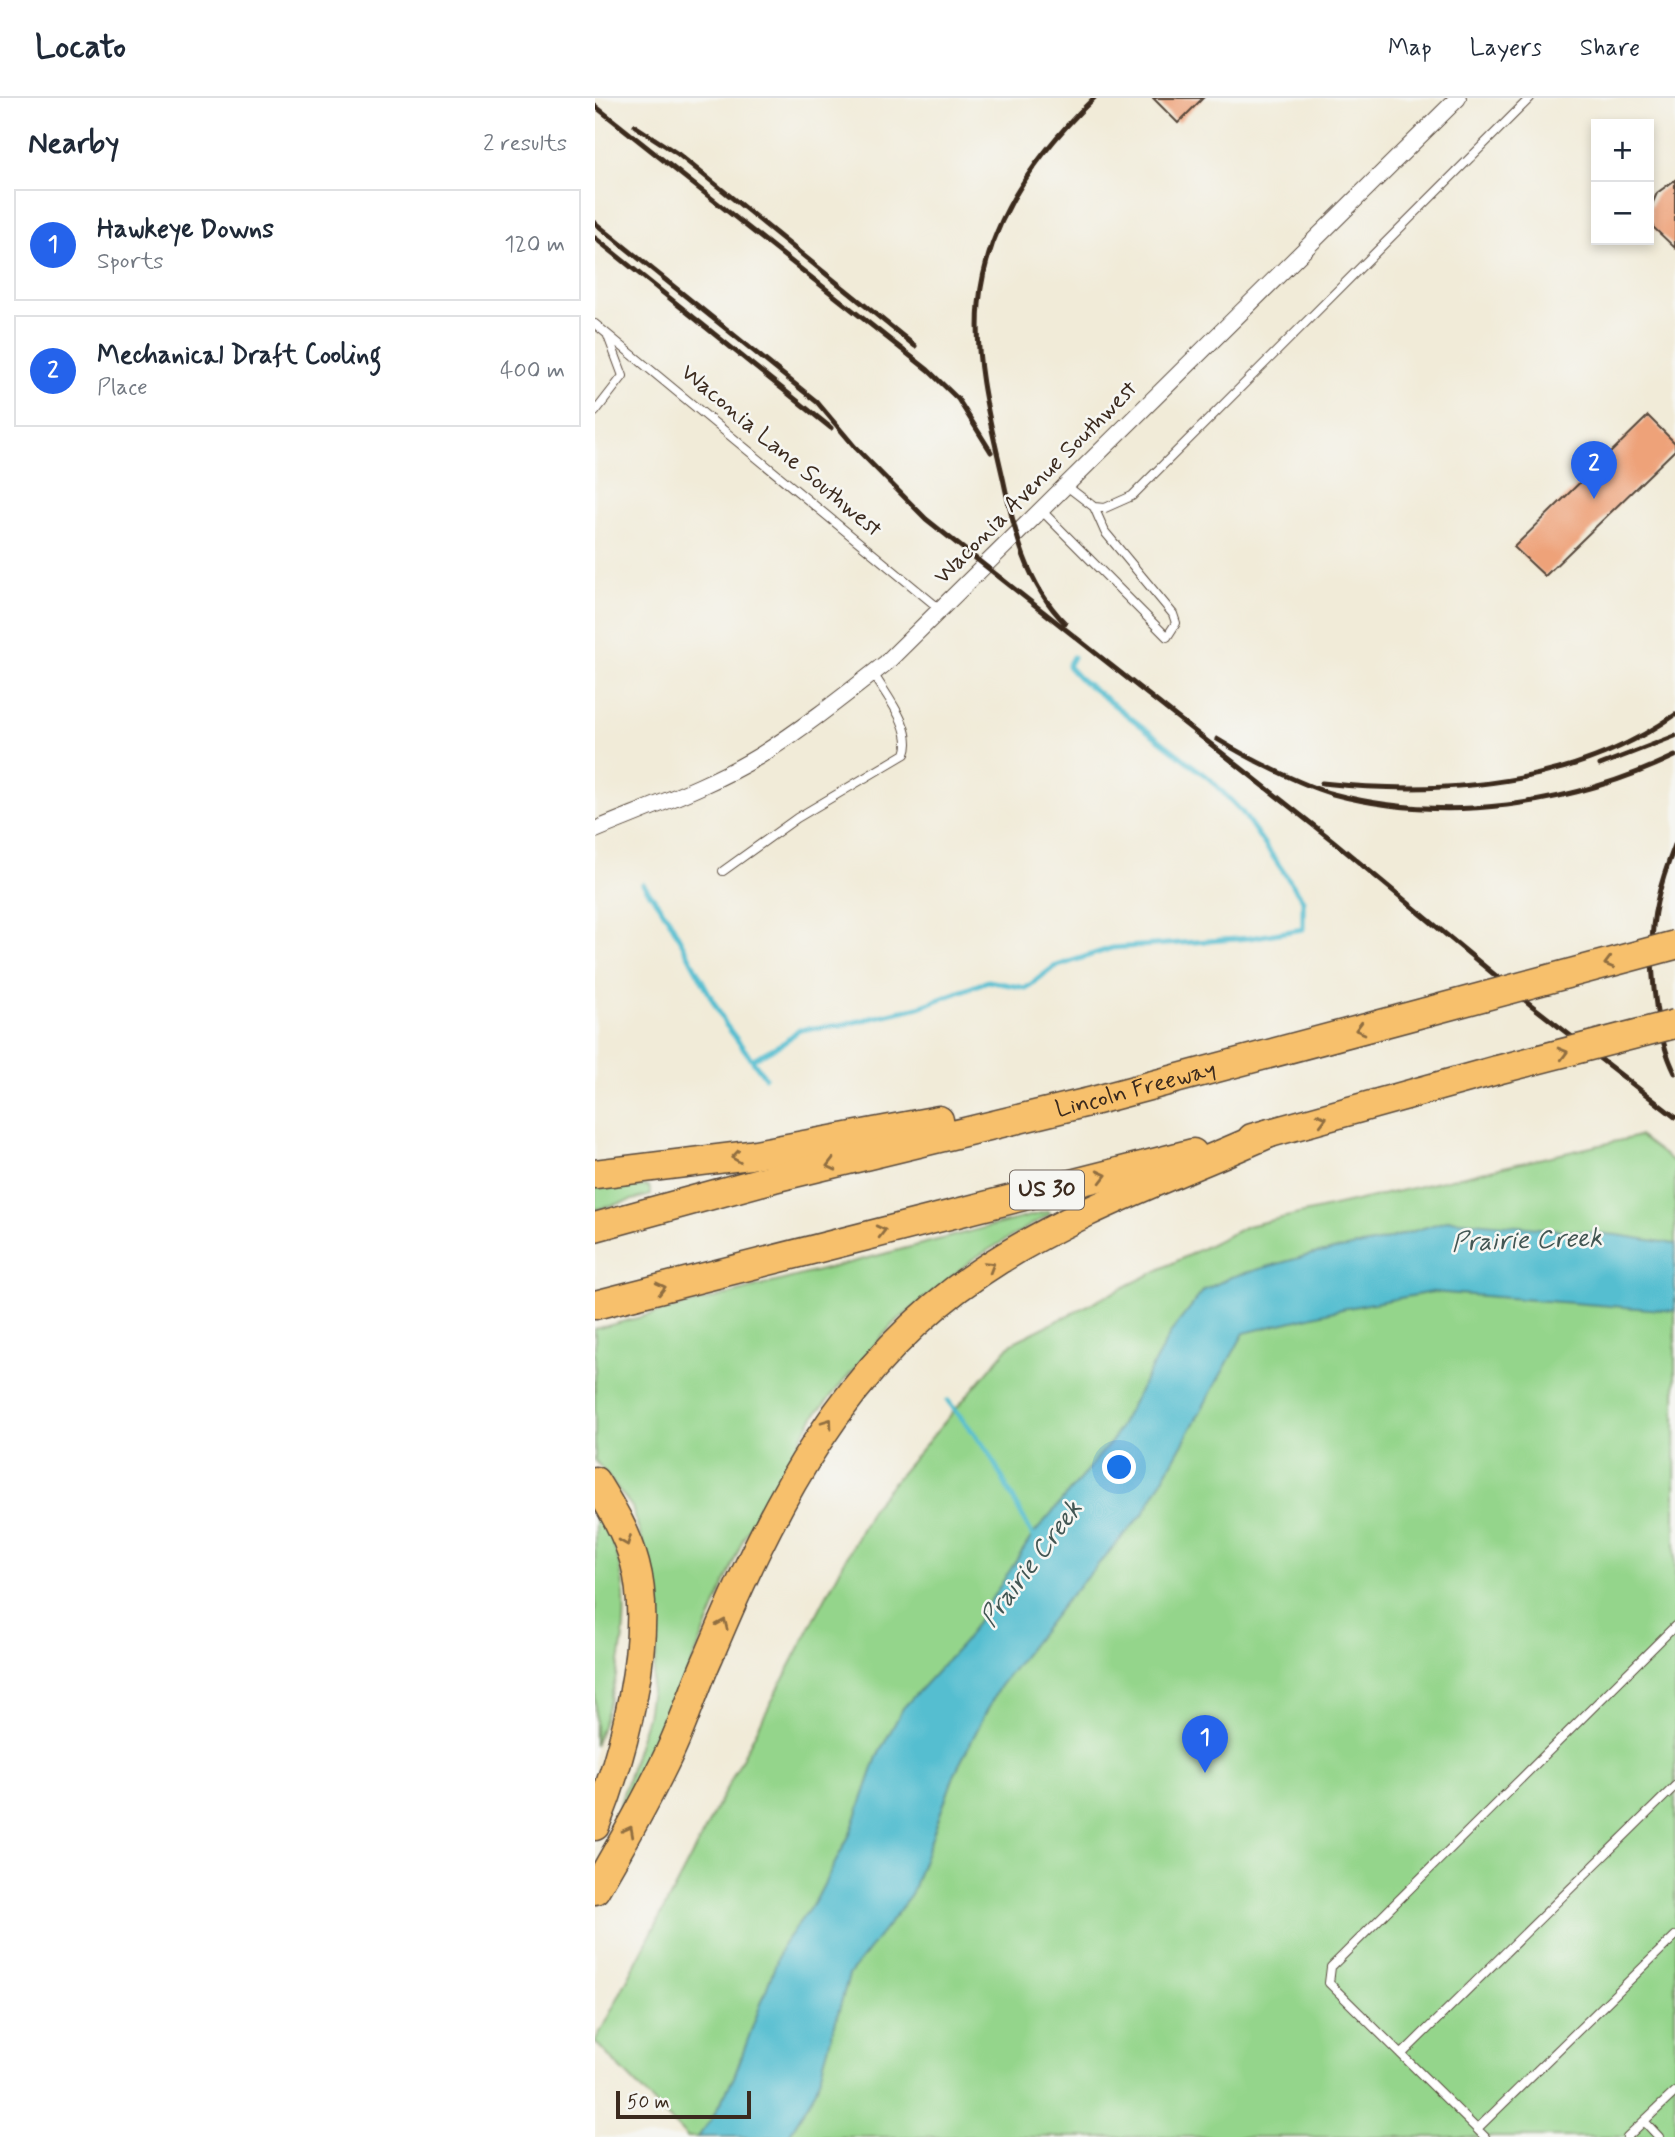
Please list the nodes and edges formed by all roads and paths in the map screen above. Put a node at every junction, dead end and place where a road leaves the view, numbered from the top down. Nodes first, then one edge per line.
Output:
1 (1458, 98) edge
2 (1530, 98) edge
3 (595, 324) edge
4 (607, 334) junction
5 (595, 412) edge
6 (1064, 484) junction
7 (1094, 507) junction
8 (1040, 509) junction
9 (941, 610) junction
10 (873, 673) junction
11 (595, 830) edge
12 (723, 871) dead end
13 (1675, 945) edge
14 (1675, 1024) edge
15 (1093, 1101) junction
16 (1270, 1133) junction
17 (595, 1174) edge
18 (595, 1227) edge
19 (595, 1305) edge
20 (595, 1480) edge
21 (1675, 1626) edge
22 (1675, 1786) edge
23 (595, 1826) edge
24 (595, 1890) edge
25 (1675, 1936) edge
26 (1402, 2054) junction
27 (1675, 2092) edge
28 (1644, 2121) junction
29 (1477, 2129) junction
30 (1485, 2137) edge
31 (1627, 2137) edge
32 (1659, 2137) edge

1 - 6 street, Waconia Avenue Southwest
2 - 7 lane
3 - 4 lane, Waconia Lane Southwest
4 - 5 lane
4 - 9 lane, Waconia Lane Southwest
6 - 7 lane
6 - 8 street, Waconia Avenue Southwest
7 - 8 lane
8 - 9 street, Waconia Avenue Southwest
9 - 10 street, Waconia Avenue Southwest
10 - 11 street, Waconia Avenue Southwest
10 - 12 lane
13 -> 15 highway, Lincoln Freeway, bridge
16 -> 14 highway, US 30, bridge
15 -> 17 highway
15 -> 18 highway, Lincoln Freeway
19 -> 16 highway, US 30
24 -> 16 highway
20 -> 23 highway
21 - 26 lane
22 - 26 lane
25 - 29 lane
26 - 29 lane
27 - 28 lane
28 - 31 lane
28 - 32 lane
29 - 30 lane

